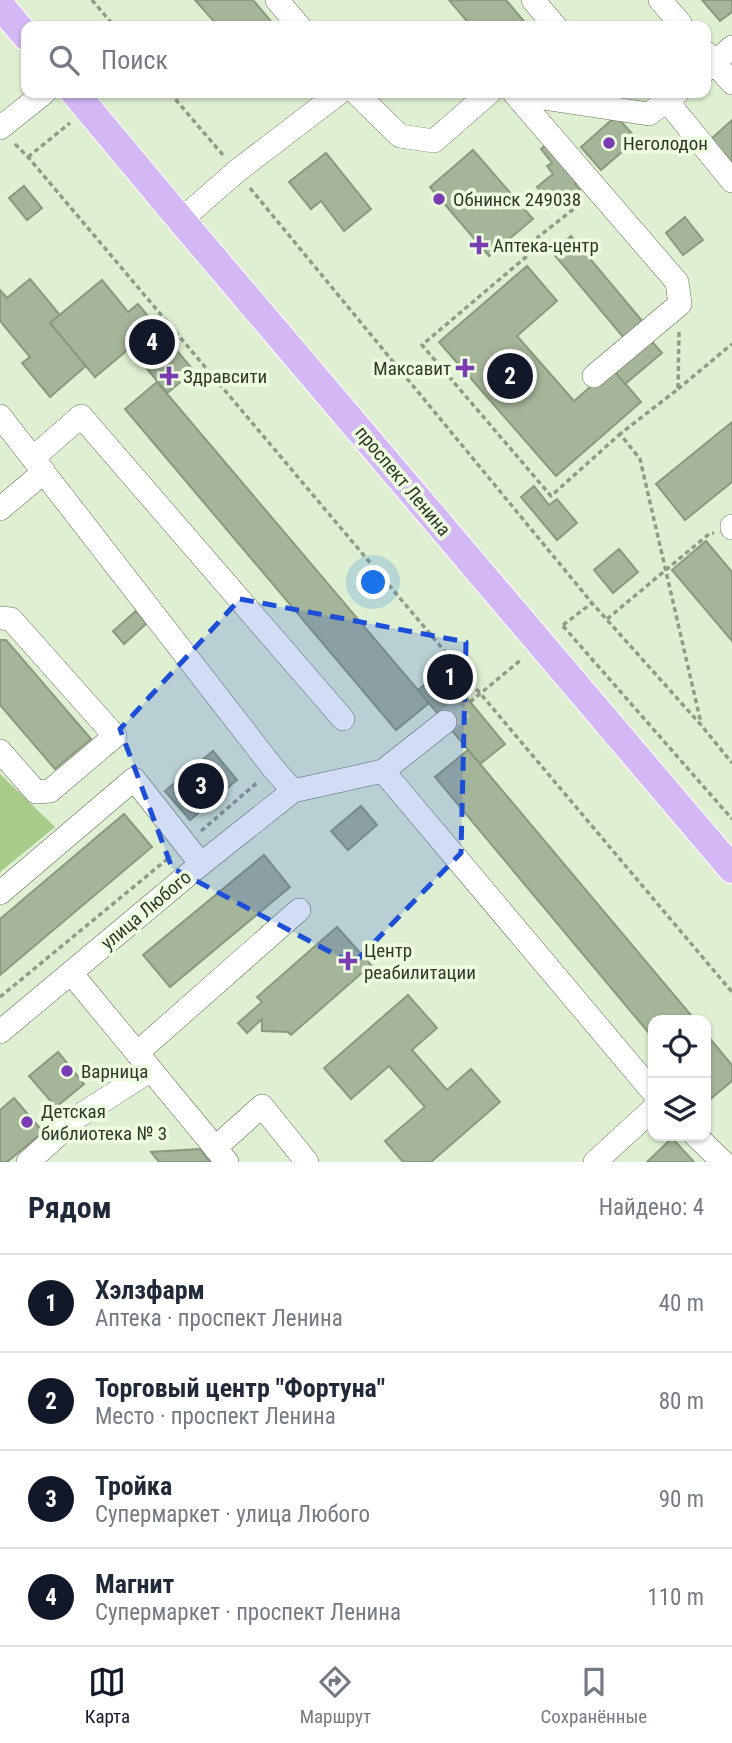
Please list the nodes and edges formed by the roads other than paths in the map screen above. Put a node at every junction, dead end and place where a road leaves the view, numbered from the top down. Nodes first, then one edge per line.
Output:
1 (277, 0) edge
2 (533, 0) edge
3 (660, 0) edge
4 (0, 5) edge
5 (295, 21) edge
6 (551, 21) edge
7 (676, 21) edge
8 (21, 30) edge
9 (732, 47) edge
10 (711, 61) edge
11 (711, 64) edge
12 (732, 83) edge
13 (38, 98) edge
14 (79, 98) edge
15 (332, 98) edge
16 (361, 98) edge
17 (483, 98) edge
18 (519, 98) edge
19 (547, 98) edge
20 (671, 98) edge
21 (673, 98) edge
22 (0, 128) edge
23 (732, 180) edge
24 (181, 220) junction
25 (594, 376) dead end
26 (0, 416) edge
27 (39, 465) junction
28 (0, 509) edge
29 (0, 618) edge
30 (343, 719) dead end
31 (445, 722) tunnel mouth
32 (0, 751) edge
33 (383, 771) junction
34 (293, 791) junction
35 (201, 864) junction
36 (732, 869) edge
37 (0, 893) edge
38 (299, 910) dead end
39 (71, 973) junction
40 (0, 1032) edge
41 (144, 1062) junction
42 (648, 1087) edge
43 (648, 1113) edge
44 (701, 1141) edge
45 (221, 1155) edge
46 (28, 1162) edge
47 (307, 1162) edge
48 (594, 1162) edge
49 (723, 1162) edge

1 - 5 street
2 - 6 street
3 - 7 street
4 - 8 main road
9 - 10 street
11 - 12 street
13 - 22 street
14 - 24 main road, проспект Ленина
15 - 24 street
16 - 17 street
18 - 25 street
19 - 20 street
21 - 23 street
24 - 36 main road, проспект Ленина
26 - 27 street
27 - 28 street
27 - 30 street
27 - 34 street
29 - 32 street
31 - 33 street
33 - 34 street
33 - 42 street
34 - 35 street, улица Любого
35 - 37 street
35 - 39 street, улица Любого
38 - 41 street
39 - 40 street, улица Любого
39 - 41 street
41 - 45 street
41 - 46 street
43 - 48 street
44 - 49 street
45 - 47 street

